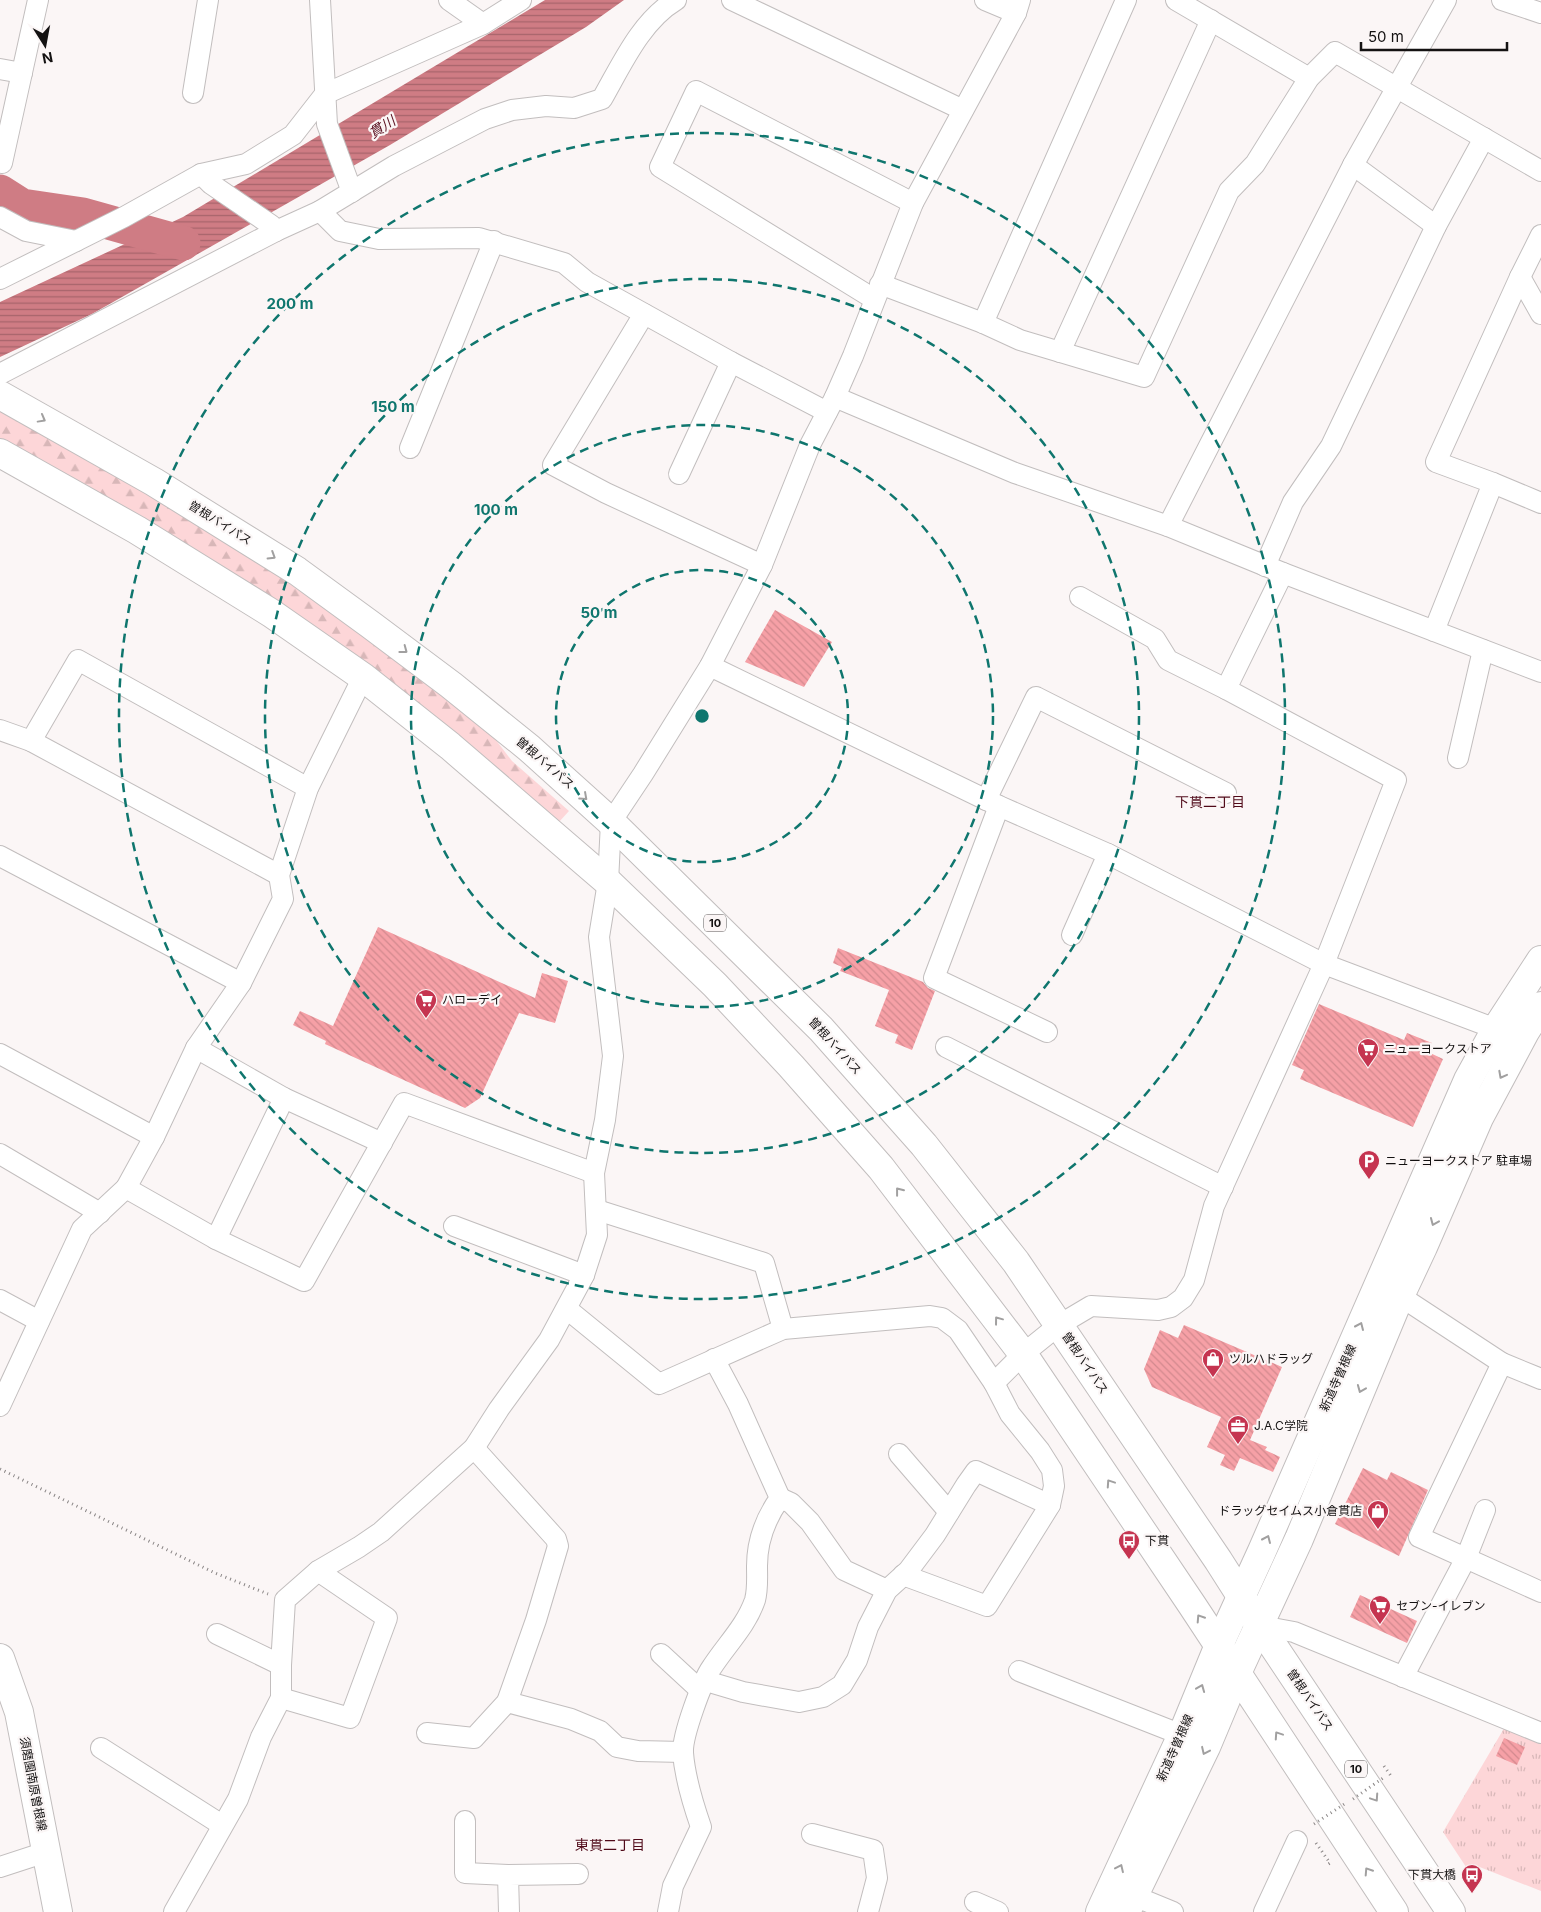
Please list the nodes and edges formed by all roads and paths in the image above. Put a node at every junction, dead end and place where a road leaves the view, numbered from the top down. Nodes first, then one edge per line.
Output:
1 (38, 0) edge
2 (208, 0) edge
3 (320, 0) edge
4 (449, 0) edge
5 (521, 0) edge
6 (676, 0) edge
7 (732, 0) edge
8 (985, 0) edge
9 (1126, 0) edge
10 (1176, 0) edge
11 (1446, 0) edge
12 (1502, 0) edge
13 (1018, 6) edge
14 (1541, 13) edge
15 (1211, 20) junction
16 (483, 24) junction
17 (0, 69) edge
18 (22, 73) junction
19 (1309, 78) junction
20 (1396, 88) junction
21 (194, 93) dead end
22 (325, 94) junction
23 (963, 110) junction
24 (1484, 138) junction
25 (2, 163) dead end
26 (1352, 165) junction
27 (1541, 171) edge
28 (206, 179) junction
29 (350, 187) junction
30 (913, 203) junction
31 (320, 211) junction
32 (0, 217) edge
33 (1436, 226) junction
34 (273, 228) junction
35 (1541, 235) edge
36 (494, 241) junction
37 (76, 242) junction
38 (1520, 277) junction
39 (0, 279) edge
40 (877, 292) junction
41 (644, 314) junction
42 (1541, 314) edge
43 (983, 323) junction
44 (1060, 352) junction
45 (731, 362) junction
46 (0, 374) edge
47 (0, 395) edge
48 (831, 404) junction
49 (410, 448) dead end
50 (0, 453) edge
51 (679, 474) dead end
52 (1493, 483) junction
53 (1541, 503) edge
54 (1168, 526) junction
55 (762, 564) junction
56 (1264, 566) junction
57 (1283, 573) junction
58 (1080, 597) dead end
59 (1434, 631) junction
60 (1483, 650) junction
61 (710, 666) junction
62 (1541, 672) edge
63 (362, 677) junction
64 (1226, 689) junction
65 (0, 730) edge
66 (31, 741) junction
67 (1458, 758) dead end
68 (308, 788) junction
69 (1226, 793) dead end
70 (992, 803) junction
71 (611, 822) junction
72 (1108, 854) junction
73 (0, 856) edge
74 (279, 875) junction
75 (608, 882) junction
76 (1072, 935) dead end
77 (1541, 960) edge
78 (1324, 964) junction
79 (241, 983) junction
80 (1541, 1006) edge
81 (1496, 1029) junction
82 (1046, 1032) dead end
83 (1533, 1035) edge
84 (946, 1047) dead end
85 (196, 1048) junction
86 (0, 1054) edge
87 (284, 1098) junction
88 (154, 1138) junction
89 (382, 1143) junction
90 (0, 1154) edge
91 (594, 1173) junction
92 (1223, 1187) junction
93 (126, 1188) junction
94 (597, 1210) junction
95 (100, 1213) junction
96 (454, 1226) dead end
97 (216, 1239) junction
98 (584, 1275) junction
99 (1400, 1296) junction
100 (0, 1300) edge
101 (567, 1309) junction
102 (39, 1321) junction
103 (1059, 1325) junction
104 (783, 1329) junction
105 (1022, 1354) junction
106 (714, 1359) junction
107 (1502, 1363) junction
108 (1541, 1379) edge
109 (994, 1383) junction
110 (0, 1406) edge
111 (474, 1448) junction
112 (898, 1454) dead end
113 (0, 1469) edge
114 (780, 1498) junction
115 (1050, 1505) junction
116 (1484, 1510) dead end
117 (950, 1512) junction
118 (1466, 1558) junction
119 (318, 1571) junction
120 (903, 1575) junction
121 (887, 1590) junction
122 (1541, 1592) edge
123 (1242, 1597) junction
124 (285, 1600) junction
125 (1260, 1626) junction
126 (217, 1634) dead end
127 (1218, 1645) junction
128 (661, 1654) dead end
129 (0, 1658) edge
130 (281, 1665) junction
131 (1019, 1671) dead end
132 (1237, 1673) junction
133 (1403, 1677) junction
134 (703, 1685) junction
135 (282, 1698) junction
136 (507, 1702) junction
137 (427, 1732) dead end
138 (1541, 1733) edge
139 (1182, 1735) junction
140 (101, 1748) dead end
141 (683, 1752) junction
142 (1383, 1778) dead end
143 (1352, 1799) dead end
144 (1346, 1803) dead end
145 (465, 1821) dead end
146 (1314, 1824) dead end
147 (222, 1825) junction
148 (812, 1834) dead end
149 (1297, 1841) dead end
150 (1318, 1847) dead end
151 (46, 1852) junction
152 (1328, 1864) dead end
153 (0, 1867) edge
154 (578, 1874) dead end
155 (508, 1875) junction
156 (975, 1902) dead end
157 (1130, 1904) edge
158 (58, 1912) edge
159 (174, 1912) edge
160 (509, 1912) edge
161 (668, 1912) edge
162 (868, 1912) edge
163 (998, 1912) edge
164 (1100, 1912) edge
165 (1173, 1912) edge
166 (1264, 1912) edge
167 (1394, 1912) edge
168 (1451, 1912) edge

1 - 18 street
2 - 21 street
3 - 22 street
4 - 16 street
5 - 16 street
6 - 29 street
7 - 23 street
8 - 13 street
9 - 43 street
10 - 15 street
11 - 20 street
12 - 14 street
13 - 23 street
15 - 19 street
15 - 44 street
16 - 22 street
17 - 18 street
18 - 25 street
19 - 20 street
19 - 44 street
20 - 24 street
20 - 26 street
22 - 28 street
22 - 29 street
23 - 30 street
24 - 27 street
24 - 33 street
26 - 33 street
26 - 54 street
28 - 34 street
28 - 37 street
29 - 31 street
30 - 40 street
30 - 40 street
31 - 34 street
31 - 36 street
32 - 37 street
33 - 56 street
34 - 46 street
35 - 38 street
36 - 41 street
36 - 49 street
37 - 39 street
38 - 42 street
38 - 52 street
40 - 43 street
40 - 48 street
41 - 45 street
41 - 55 street
43 - 44 street
45 - 48 street
45 - 51 street
47 -> 71 main road, 曽根バイパス / 10
48 - 54 street
48 - 55 street
50 - 63 main road
52 - 53 street
52 - 59 street
54 - 56 street
55 - 61 street
56 - 57 street
57 - 59 street
57 - 64 street
58 - 64 street
59 - 60 street
60 - 62 street
60 - 67 street
61 - 70 street
61 - 71 street
63 - 68 street
63 - 75 main road
64 - 78 street
65 - 66 street
66 - 68 street
66 - 74 street
68 - 74 street
69 - 70 street
70 - 72 street
70 - 82 street
71 - 75 street
71 - 103 main road, 曽根バイパス / 10
72 - 76 street
72 - 78 street
73 - 79 street
74 - 79 street
75 - 91 street
105 -> 75 main road
77 - 81 main road, 新道寺曽根線
78 - 81 street
78 - 92 street
79 - 85 street
80 - 83 main road, 新道寺曽根線
81 - 83 street
123 -> 81 main road, 新道寺曽根線
83 -> 99 main road, 新道寺曽根線
84 - 92 street
85 - 87 street
85 - 88 street
86 - 88 street
87 - 89 street
87 - 97 street
88 - 93 street
89 - 91 street
89 - 97 street
90 - 95 street
91 - 94 street
92 - 103 street
93 - 95 street
93 - 97 street
94 - 98 street
94 - 104 street
95 - 102 street
96 - 98 street
98 - 101 street
99 - 107 street
99 -> 125 main road, 新道寺曽根線
100 - 102 street
101 - 106 street
101 - 111 street
102 - 110 street
103 - 105 street
103 - 123 main road, 曽根バイパス / 10
104 - 106 street
104 - 109 street
105 - 109 street
127 -> 105 main road
106 - 114 street
107 - 108 street
107 - 118 street
109 - 115 street
111 - 119 street
111 - 136 street
112 - 117 street
113 - 124 path
114 - 121 street
114 - 134 street
115 - 117 street
115 - 120 street
116 - 118 street
117 - 120 street
118 - 122 street
118 - 133 street
119 - 124 street
119 - 135 street
120 - 121 street
121 - 134 street
123 - 125 main road, 曽根バイパス / 10
123 - 127 main road, 新道寺曽根線
124 - 130 street
125 - 132 main road, 新道寺曽根線
125 - 133 street
125 -> 168 main road, 曽根バイパス / 10
126 - 130 street
127 - 132 main road
139 -> 127 main road, 新道寺曽根線
128 - 134 street
129 - 151 main road, 須磨園南原曽根線
130 - 135 street
131 - 139 street
132 -> 157 main road, 新道寺曽根線
167 -> 132 main road
133 - 138 street
134 - 141 street
135 - 147 street
136 - 137 street
136 - 141 street
164 -> 139 main road, 新道寺曽根線
140 - 147 street
141 - 161 street
142 - 143 path, bridge
144 - 146 path, bridge
145 - 155 street
147 - 159 street
148 - 162 street
149 - 166 street
150 - 152 path
151 - 153 street
151 - 158 main road, 須磨園南原曽根線
154 - 155 street
155 - 160 street
156 - 163 street
157 - 165 street

